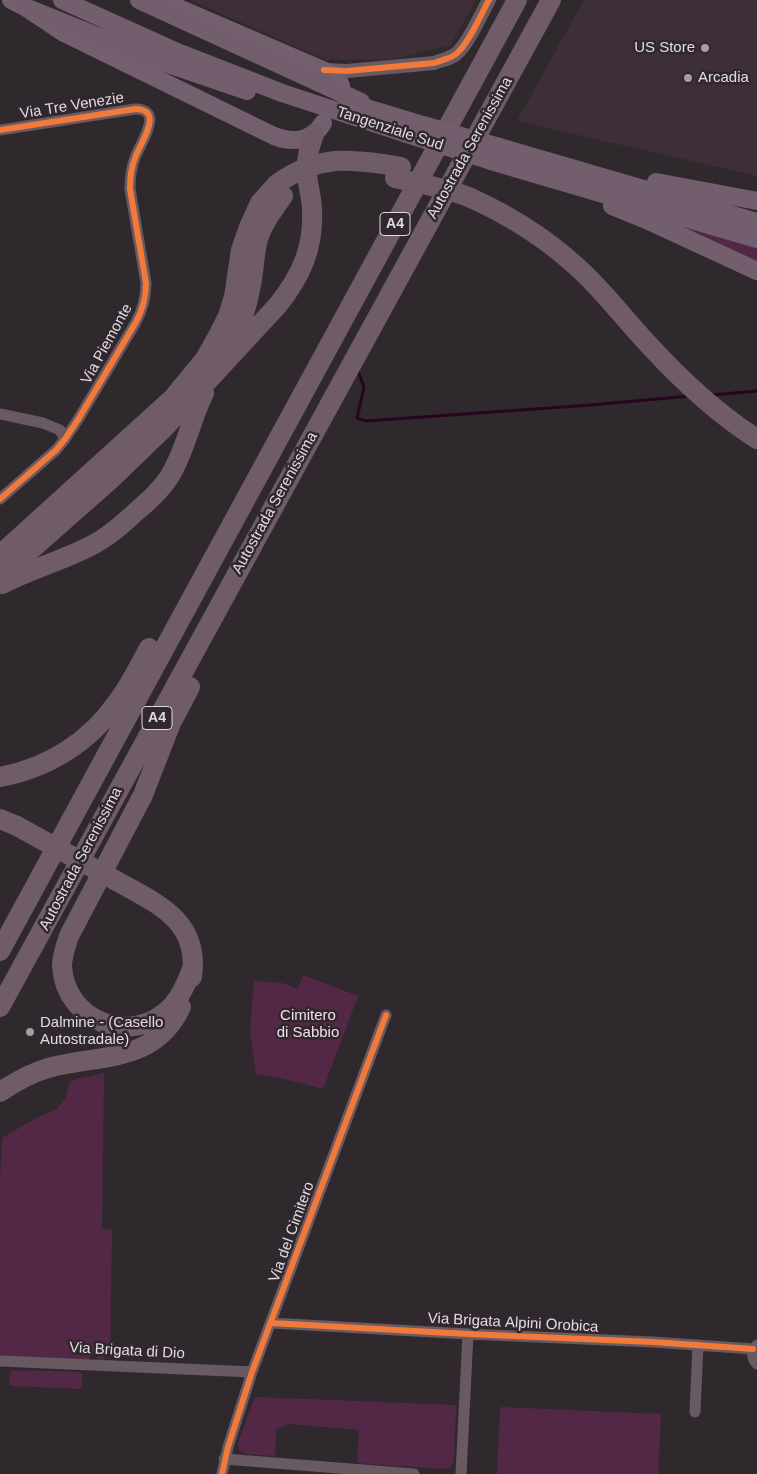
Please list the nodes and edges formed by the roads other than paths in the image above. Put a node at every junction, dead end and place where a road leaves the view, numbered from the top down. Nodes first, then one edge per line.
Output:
1 (62, 0) edge
2 (92, 0) edge
3 (139, 0) edge
4 (160, 0) edge
5 (489, 0) edge
6 (517, 0) edge
7 (551, 0) edge
8 (18, 4) edge
9 (359, 69) junction
10 (324, 70) junction
11 (341, 86) joint
12 (282, 93) junction
13 (147, 112) joint
14 (403, 119) junction
15 (318, 129) joint
16 (0, 130) edge
17 (419, 131) junction
18 (495, 154) junction
19 (552, 163) junction
20 (558, 180) junction
21 (280, 190) junction
22 (757, 201) edge
23 (757, 222) edge
24 (757, 238) edge
25 (757, 271) edge
26 (215, 374) junction
27 (0, 414) edge
28 (755, 428) edge
29 (316, 429) junction
30 (65, 439) junction
31 (273, 448) junction
32 (0, 499) edge
33 (0, 555) edge
34 (0, 576) edge
35 (0, 585) edge
36 (0, 777) edge
37 (9, 822) edge
38 (0, 951) edge
39 (193, 966) junction
40 (0, 1007) edge
41 (386, 1015) dead end
42 (0, 1092) edge
43 (271, 1323) junction
44 (468, 1334) junction
45 (698, 1345) junction
46 (755, 1347) edge
47 (0, 1361) edge
48 (757, 1364) edge
49 (252, 1372) junction
50 (696, 1412) dead end
51 (224, 1459) junction
52 (222, 1474) edge
53 (414, 1474) edge
54 (461, 1474) edge

1 - 12 highway, Tangenziale Sud
2 - 14 highway, Tangenziale Sud
3 - 14 highway
4 - 10 main road
5 - 9 street
6 - 31 highway, Autostrada Serenissima / A4
7 - 29 highway, Autostrada Serenissima / A4
8 - 12 highway
8 - 15 main road
9 - 10 street
9 - 11 street
10 - 11 main road
12 - 17 highway, Tangenziale Sud
13 - 16 street, Via Tre Venezie
13 - 30 street, Via Piemonte
14 - 17 highway, Tangenziale Sud
15 - 26 highway
17 - 18 highway, Tangenziale Sud, bridge
18 - 19 highway, Tangenziale Sud
18 - 20 highway, Tangenziale Sud
19 - 22 highway
19 - 23 highway, Tangenziale Sud
20 - 24 highway, Tangenziale Sud
20 - 25 highway
21 - 26 highway
21 - 28 highway, bridge
21 - 33 highway
26 - 34 highway
26 - 35 highway
27 - 30 street
29 - 39 highway
29 - 40 highway, Autostrada Serenissima / A4
30 - 32 street, Via Piemonte
31 - 36 highway
31 - 38 highway, Autostrada Serenissima / A4
37 - 39 highway, bridge
39 - 42 highway
41 - 43 street, Via del Cimitero
43 - 44 street, Via Brigata Alpini Orobica
43 - 49 street, Via del Cimitero
44 - 45 street, Via Brigata Alpini Orobica
44 - 54 street
45 - 46 street, Via Brigata Alpini Orobica
45 - 50 street
46 - 48 street, Via Brigata Alpini Orobica
47 - 49 street, Via Brigata di Dio
49 - 51 street, Via del Cimitero
51 - 52 street, Via del Cimitero
51 - 53 street

